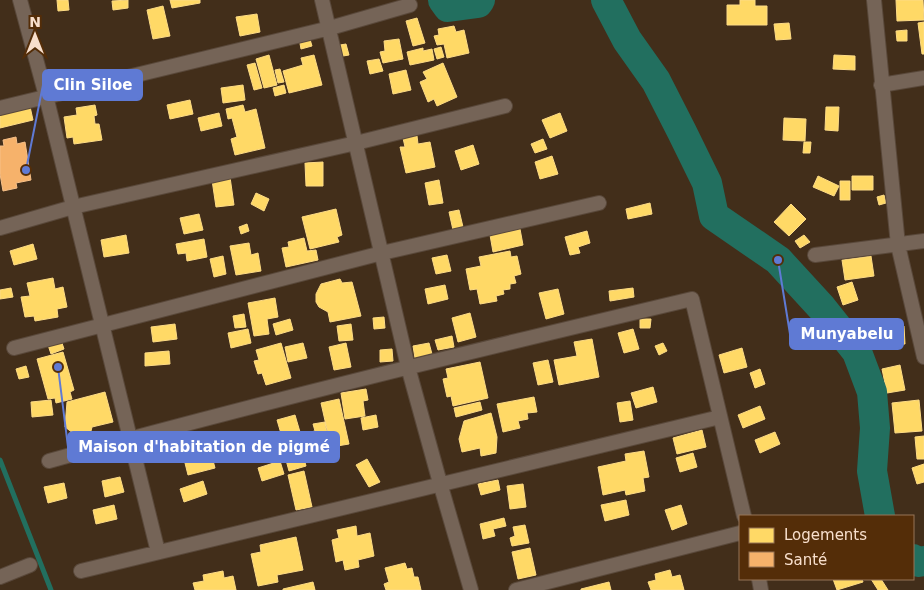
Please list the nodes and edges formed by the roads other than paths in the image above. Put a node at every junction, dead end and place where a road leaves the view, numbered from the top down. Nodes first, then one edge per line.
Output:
1 (20, 0) edge
2 (322, 0) edge
3 (874, 0) edge
4 (410, 5) dead end
5 (330, 28) junction
6 (924, 78) edge
7 (881, 85) junction
8 (46, 96) junction
9 (505, 106) dead end
10 (0, 108) edge
11 (356, 143) junction
12 (598, 202) dead end
13 (73, 207) junction
14 (0, 228) edge
15 (924, 241) edge
16 (898, 245) junction
17 (382, 253) junction
18 (815, 255) dead end
19 (103, 325) junction
20 (14, 348) dead end
21 (924, 357) edge
22 (408, 367) junction
23 (720, 416) junction
24 (131, 438) junction
25 (49, 461) dead end
26 (440, 483) junction
27 (744, 515) edge
28 (739, 533) edge
29 (158, 552) junction
30 (30, 566) dead end
31 (82, 571) dead end
32 (0, 577) edge
33 (471, 590) edge
34 (516, 590) edge

1 - 8 street
2 - 5 street
3 - 7 street
4 - 5 street
5 - 8 street
5 - 11 street
6 - 7 street
7 - 16 street
8 - 10 street
8 - 13 street
9 - 11 street
11 - 13 street
11 - 17 street
12 - 17 street
13 - 14 street
13 - 19 street
15 - 16 street
16 - 18 street
16 - 21 street
17 - 19 street
17 - 22 street
19 - 20 street
19 - 24 street
22 - 23 street
22 - 24 street
22 - 26 street
23 - 26 street
23 - 27 street
24 - 25 street
24 - 29 street
26 - 29 street
26 - 33 street
28 - 34 street
29 - 31 street
30 - 32 street

